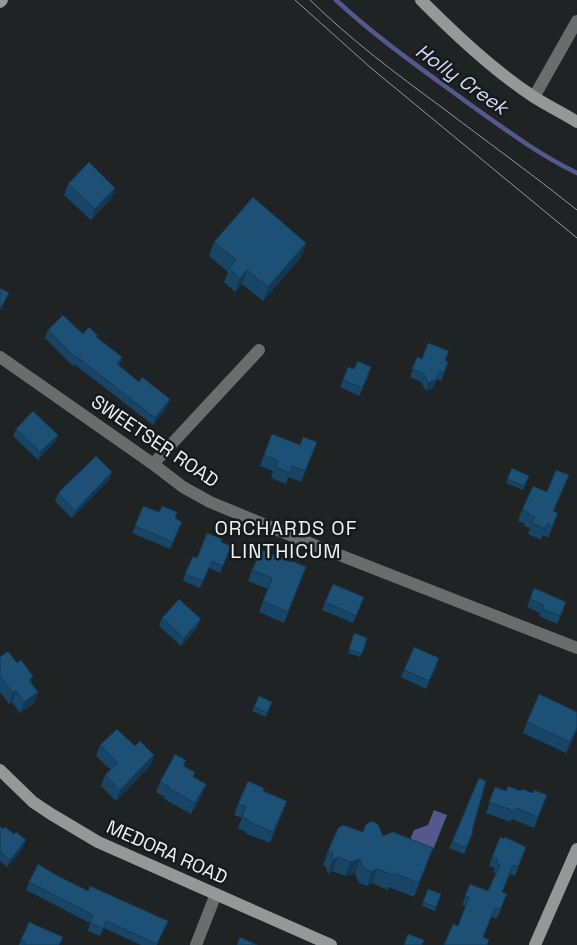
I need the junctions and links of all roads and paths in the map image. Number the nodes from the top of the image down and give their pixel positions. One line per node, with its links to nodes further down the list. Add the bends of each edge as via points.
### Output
1 (421, 0): 3 (street, via 492,66)
2 (577, 21): 3 (street)
3 (534, 97): 4 (street)
4 (577, 122)
5 (259, 350): 7 (street)
6 (0, 357): 7 (street, SWEETSER ROAD)
7 (153, 464): 8 (street, SWEETSER ROAD, via 210,502)
8 (577, 648)
9 (0, 770): 11 (street, MEDORA ROAD, via 33,802 98,842)
10 (577, 849): 14 (street)
11 (216, 894): 12 (street); 13 (street, MEDORA ROAD)
12 (196, 945)
13 (332, 945)
14 (535, 945)

